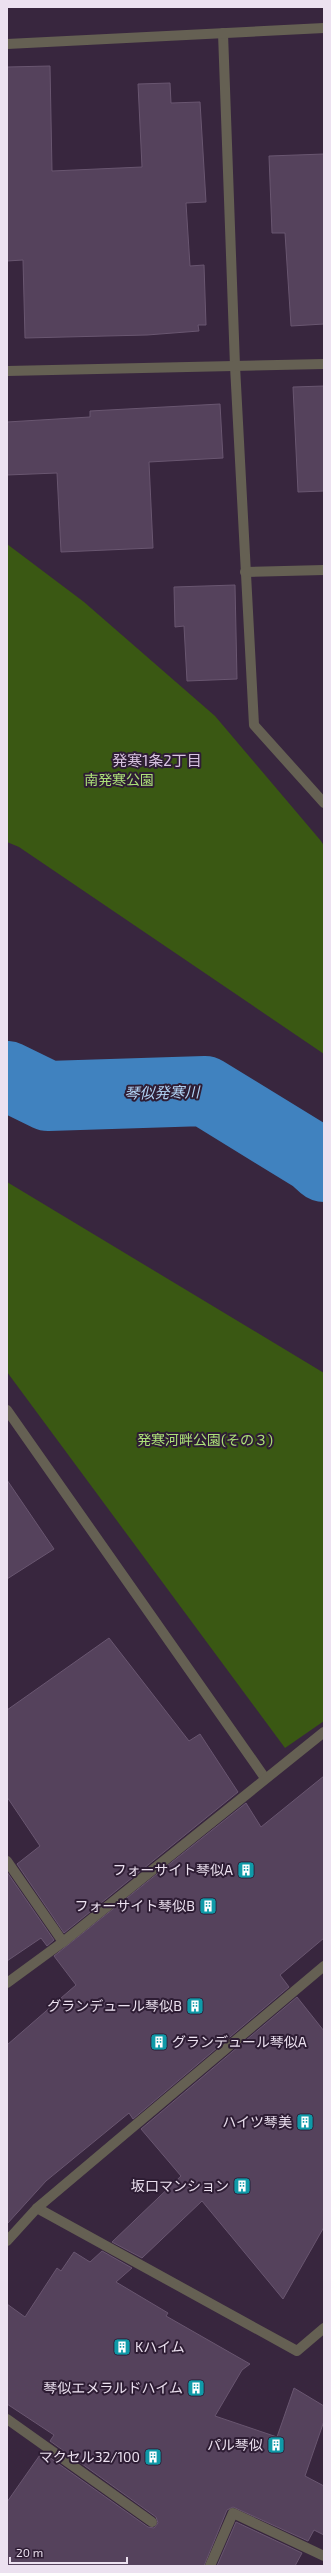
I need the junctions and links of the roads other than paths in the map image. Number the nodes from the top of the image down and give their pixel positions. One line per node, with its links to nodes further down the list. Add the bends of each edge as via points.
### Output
1 (324, 28): 2 (street)
2 (224, 34): 3 (street); 5 (street)
3 (7, 44)
4 (324, 364): 5 (street)
5 (235, 366): 6 (street); 8 (street)
6 (7, 371)
7 (324, 570): 8 (street)
8 (245, 572): 9 (street, via 254,725)
9 (324, 803)
10 (7, 1410): 12 (street)
11 (324, 1732): 12 (street)
12 (265, 1778): 14 (street)
13 (7, 1861): 14 (street)
14 (63, 1942): 16 (street)
15 (324, 1966): 17 (street)
16 (7, 1983)
17 (37, 2208): 18 (street); 19 (street, via 297,2351)
18 (7, 2241)
19 (324, 2328)
20 (7, 2419): 21 (street)
21 (152, 2522)
22 (324, 2556): 23 (street, via 233,2513)
23 (210, 2566)

